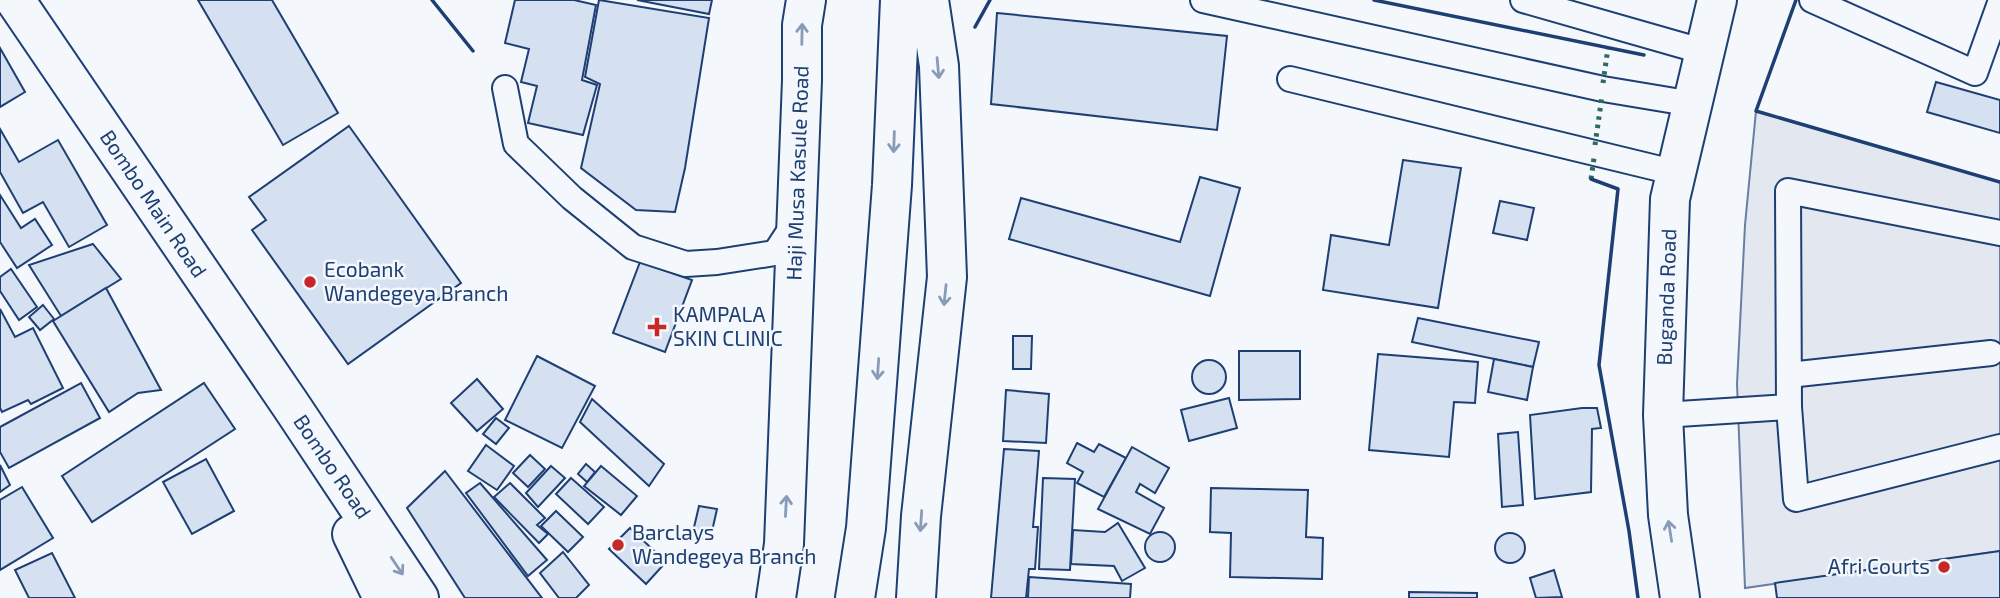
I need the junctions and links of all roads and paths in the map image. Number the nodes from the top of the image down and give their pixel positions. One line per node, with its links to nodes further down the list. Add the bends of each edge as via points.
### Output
1 (15, 0): 19 (main road, Bombo Main Road)
2 (806, 0): 15 (main road, Haji Musa Kasule Road, one-way to 2)
3 (900, 0): 26 (main road, one-way to 26, via 892,185 866,528)
4 (929, 0): 27 (main road, one-way to 27, via 939,66 947,277)
5 (1203, 0): 13 (lane, via 1603,89)
6 (1523, 0): 10 (lane)
7 (1717, 0): 10 (main road, Buganda Road)
8 (1812, 0): 9 (lane, via 1975,73)
9 (2000, 3)
10 (1705, 52): 13 (main road, Buganda Road)
11 (1290, 79): 14 (lane)
12 (505, 88): 15 (lane, via 516,144 572,198 633,247 686,264 775,253)
13 (1693, 104): 14 (main road, Buganda Road)
14 (1677, 173): 21 (main road, Buganda Road, via 1670,199)
15 (796, 221): 25 (main road, Haji Musa Kasule Road, one-way to 15, via 784,544)
16 (2000, 233): 18 (lane, via 1788,191)
17 (1991, 353): 18 (lane)
18 (1789, 375): 20 (lane)
19 (292, 407): 23 (main road, Bombo Road); 24 (main road, Bombo Road, one-way to 24)
20 (1790, 407): 21 (lane); 22 (lane, via 1796,499)
21 (1663, 415): 28 (main road, Buganda Road, one-way to 21, via 1668,515)
22 (2000, 447)
23 (383, 598)
24 (419, 598)
25 (776, 598)
26 (855, 598)
27 (916, 598)
28 (1680, 598)

